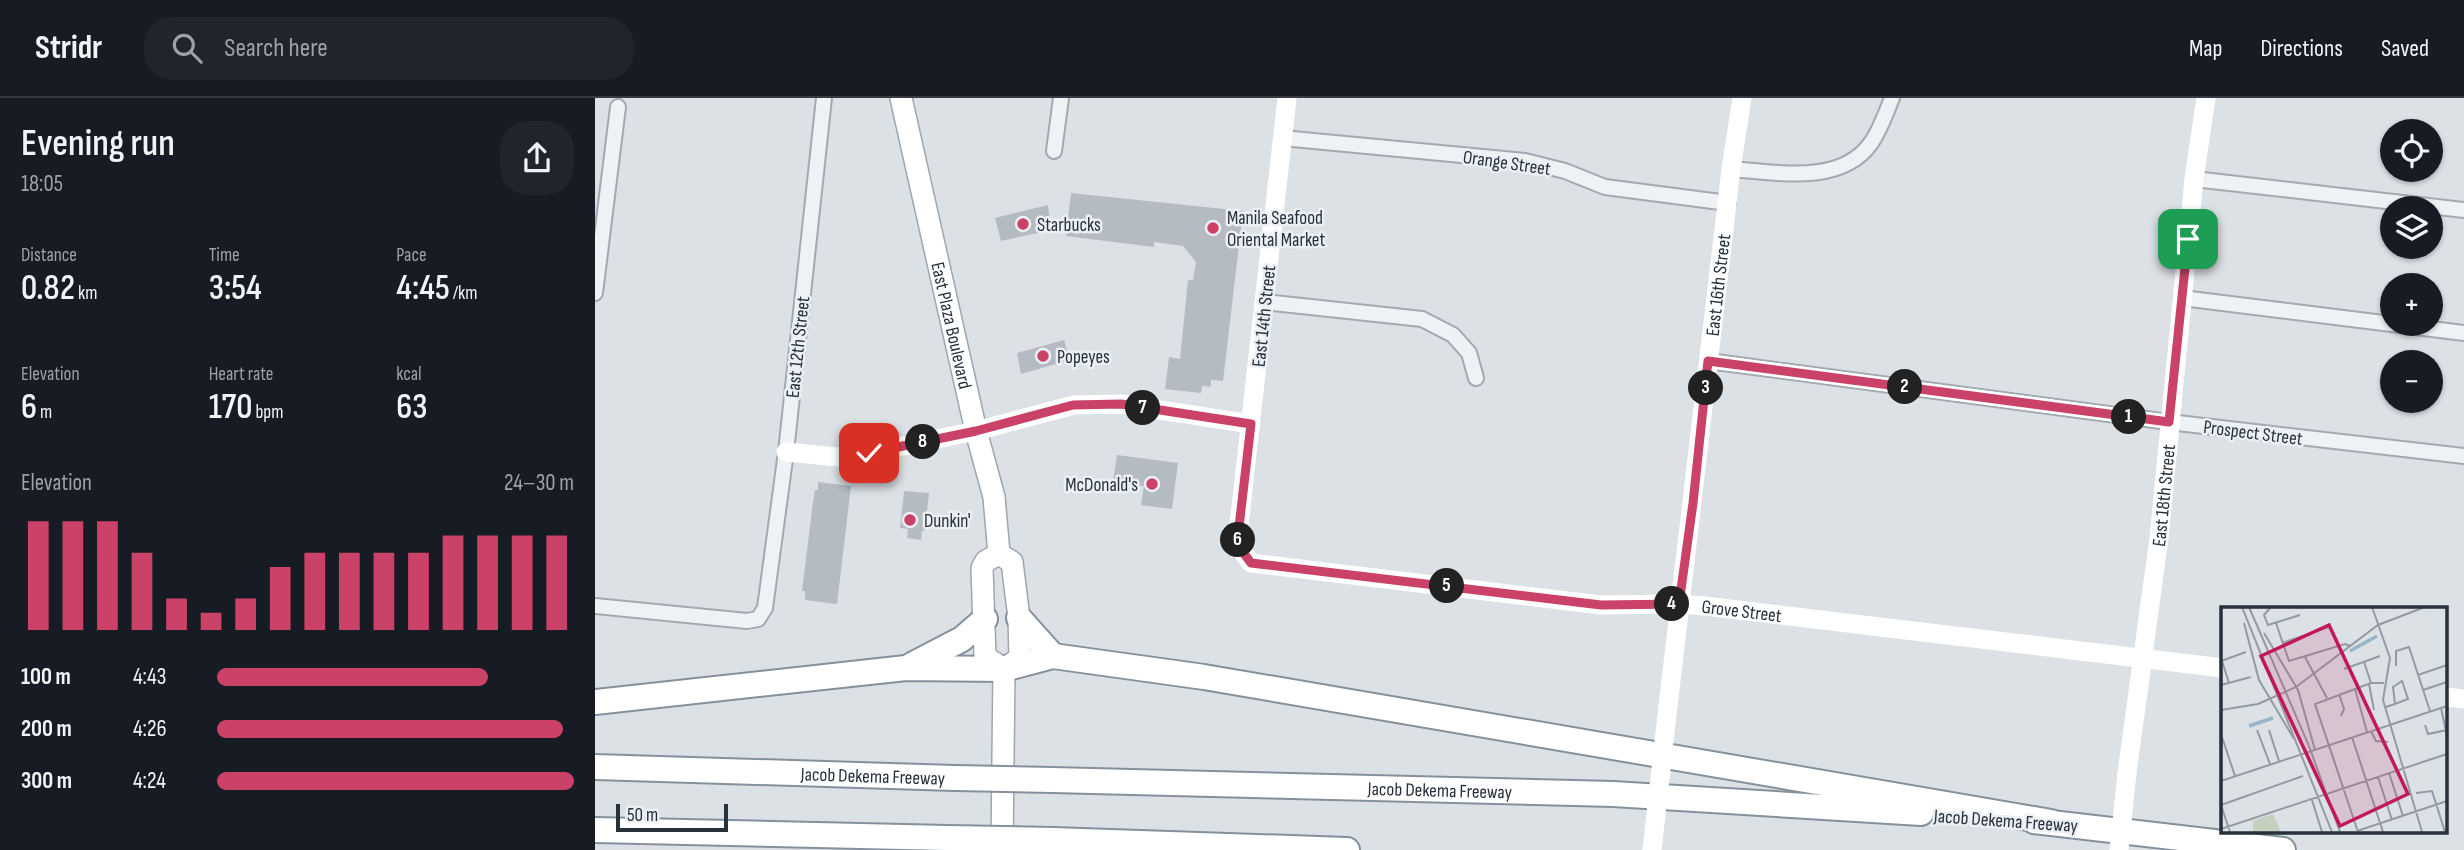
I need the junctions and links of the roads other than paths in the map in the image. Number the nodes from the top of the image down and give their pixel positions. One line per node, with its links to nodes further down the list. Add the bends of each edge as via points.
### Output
1 (824, 98): 26 (street, East 12th Street)
2 (901, 98): 25 (main road, East Plaza Boulevard)
3 (1061, 98): 10 (street)
4 (1287, 98): 9 (street, East 14th Street)
5 (1741, 98): 13 (street, East 16th Street)
6 (1892, 98): 13 (street, via 1869,146 1842,166 1815,173)
7 (2206, 98): 14 (street, East 18th Street)
8 (618, 107): 12 (street)
9 (1282, 138): 15 (street, Orange Street, via 1525,161 1605,187); 19 (street, East 14th Street)
10 (1054, 150)
11 (595, 157): 12 (street)
12 (611, 159): 17 (street)
13 (1731, 169): 15 (street, East 16th Street)
14 (2194, 179): 16 (street); 18 (street, East 18th Street)
15 (1728, 203): 21 (street, East 16th Street)
16 (2464, 210)
17 (595, 293)
18 (2182, 298): 20 (street); 23 (street, East 18th Street)
19 (1264, 302): 22 (street, via 1422,319 1453,335 1469,353); 24 (street, East 14th Street)
20 (2464, 333)
21 (1708, 361): 23 (street, Prospect Street); 30 (street, East 16th Street)
22 (1476, 378)
23 (2169, 422): 27 (street, Prospect Street); 35 (street, East 18th Street)
24 (1251, 424): 25 (street, via 1121,404 1073,405); 28 (street, East 14th Street)
25 (976, 431): 26 (street, via 838,457); 29 (main road, East Plaza Boulevard, via 993,497)
26 (786, 452): 31 (street, East 12th Street, via 768,595 758,619)
27 (2464, 456)
28 (1238, 534): 30 (street, Grove Street, via 1237,544 1251,563 1601,605)
29 (999, 554): 32 (main road, East Plaza Boulevard, via 1012,562); 33 (main road, via 982,568)
30 (1679, 604): 35 (street, Grove Street); 45 (street, East 16th Street, bridge)
31 (595, 606)
32 (1019, 618): 34 (highway); 38 (main road, East Plaza Boulevard, via 1020,658)
33 (985, 619): 36 (highway, via 962,639); 38 (main road, via 985,657)
34 (1053, 656): 38 (highway); 41 (highway, via 1204,677)
35 (2144, 659): 37 (street, Grove Street); 46 (street, East 18th Street, bridge)
36 (906, 668): 38 (highway); 39 (highway)
37 (2221, 668)
38 (1004, 669): 43 (main road, East Plaza Boulevard)
39 (595, 702)
40 (595, 767): 41 (highway, Jacob Dekema Freeway, bridge, via 1613,794)
41 (2051, 822): 47 (highway, Jacob Dekema Freeway)
42 (595, 830): 44 (highway, bridge)
43 (1002, 850)
44 (1347, 850)
45 (1652, 850)
46 (2119, 850)
47 (2283, 850)

